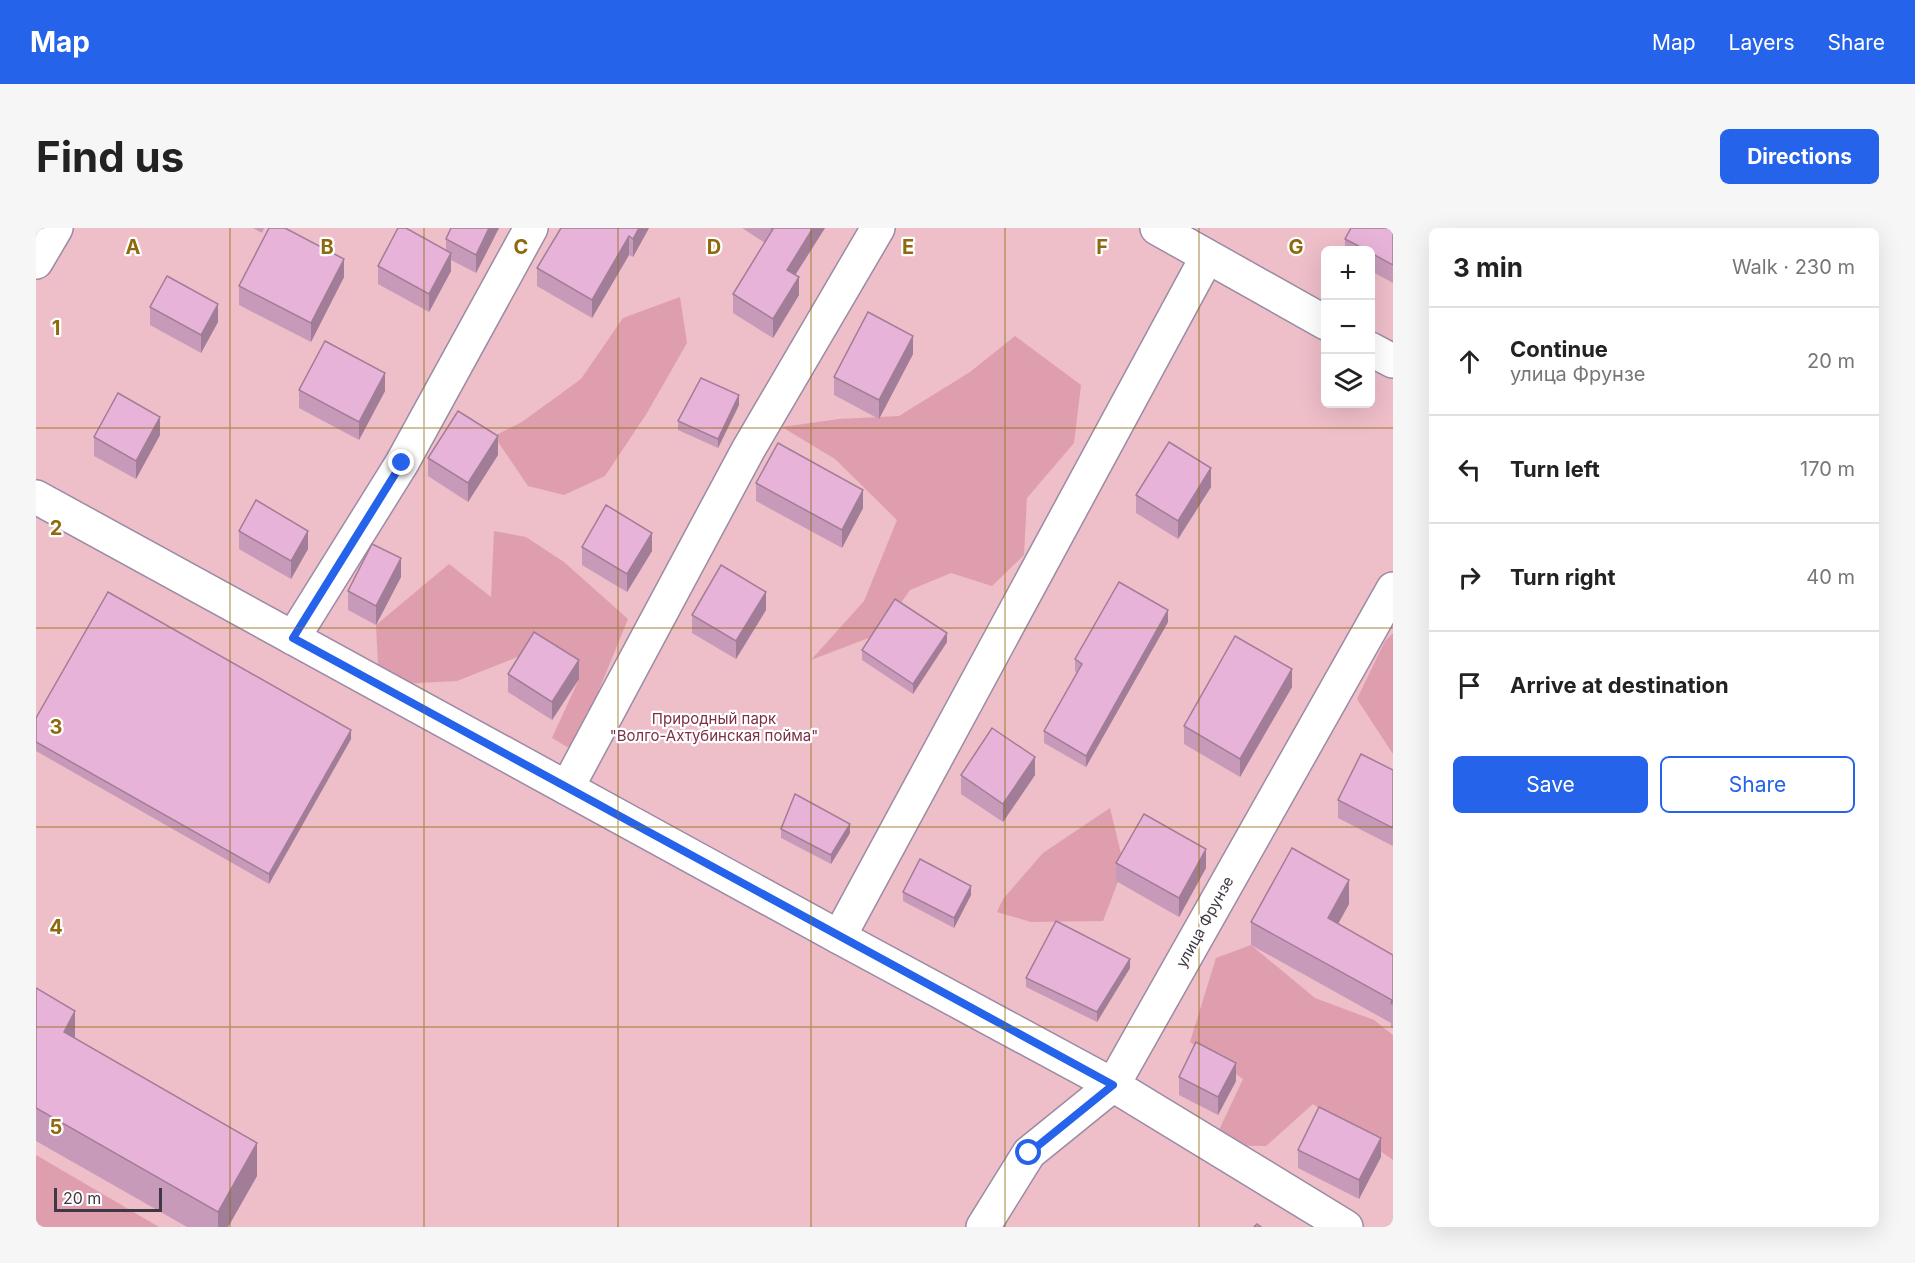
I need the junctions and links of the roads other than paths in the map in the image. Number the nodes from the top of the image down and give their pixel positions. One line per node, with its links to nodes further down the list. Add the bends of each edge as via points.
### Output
1 (531, 228): 10 (street, via 402,463)
2 (878, 228): 11 (street, via 748,450)
3 (1157, 228): 4 (street)
4 (1208, 257): 5 (street); 12 (street)
5 (1321, 320)
6 (1375, 351): 7 (street)
7 (1393, 361)
8 (36, 497): 10 (street)
9 (1393, 589): 13 (street, улица Фрунзе)
10 (293, 638): 11 (street)
11 (567, 788): 12 (street)
12 (839, 937): 13 (street)
13 (1113, 1085): 14 (street, улица Фрунзе, via 1029,1153); 15 (street)
14 (983, 1227)
15 (1346, 1227)

